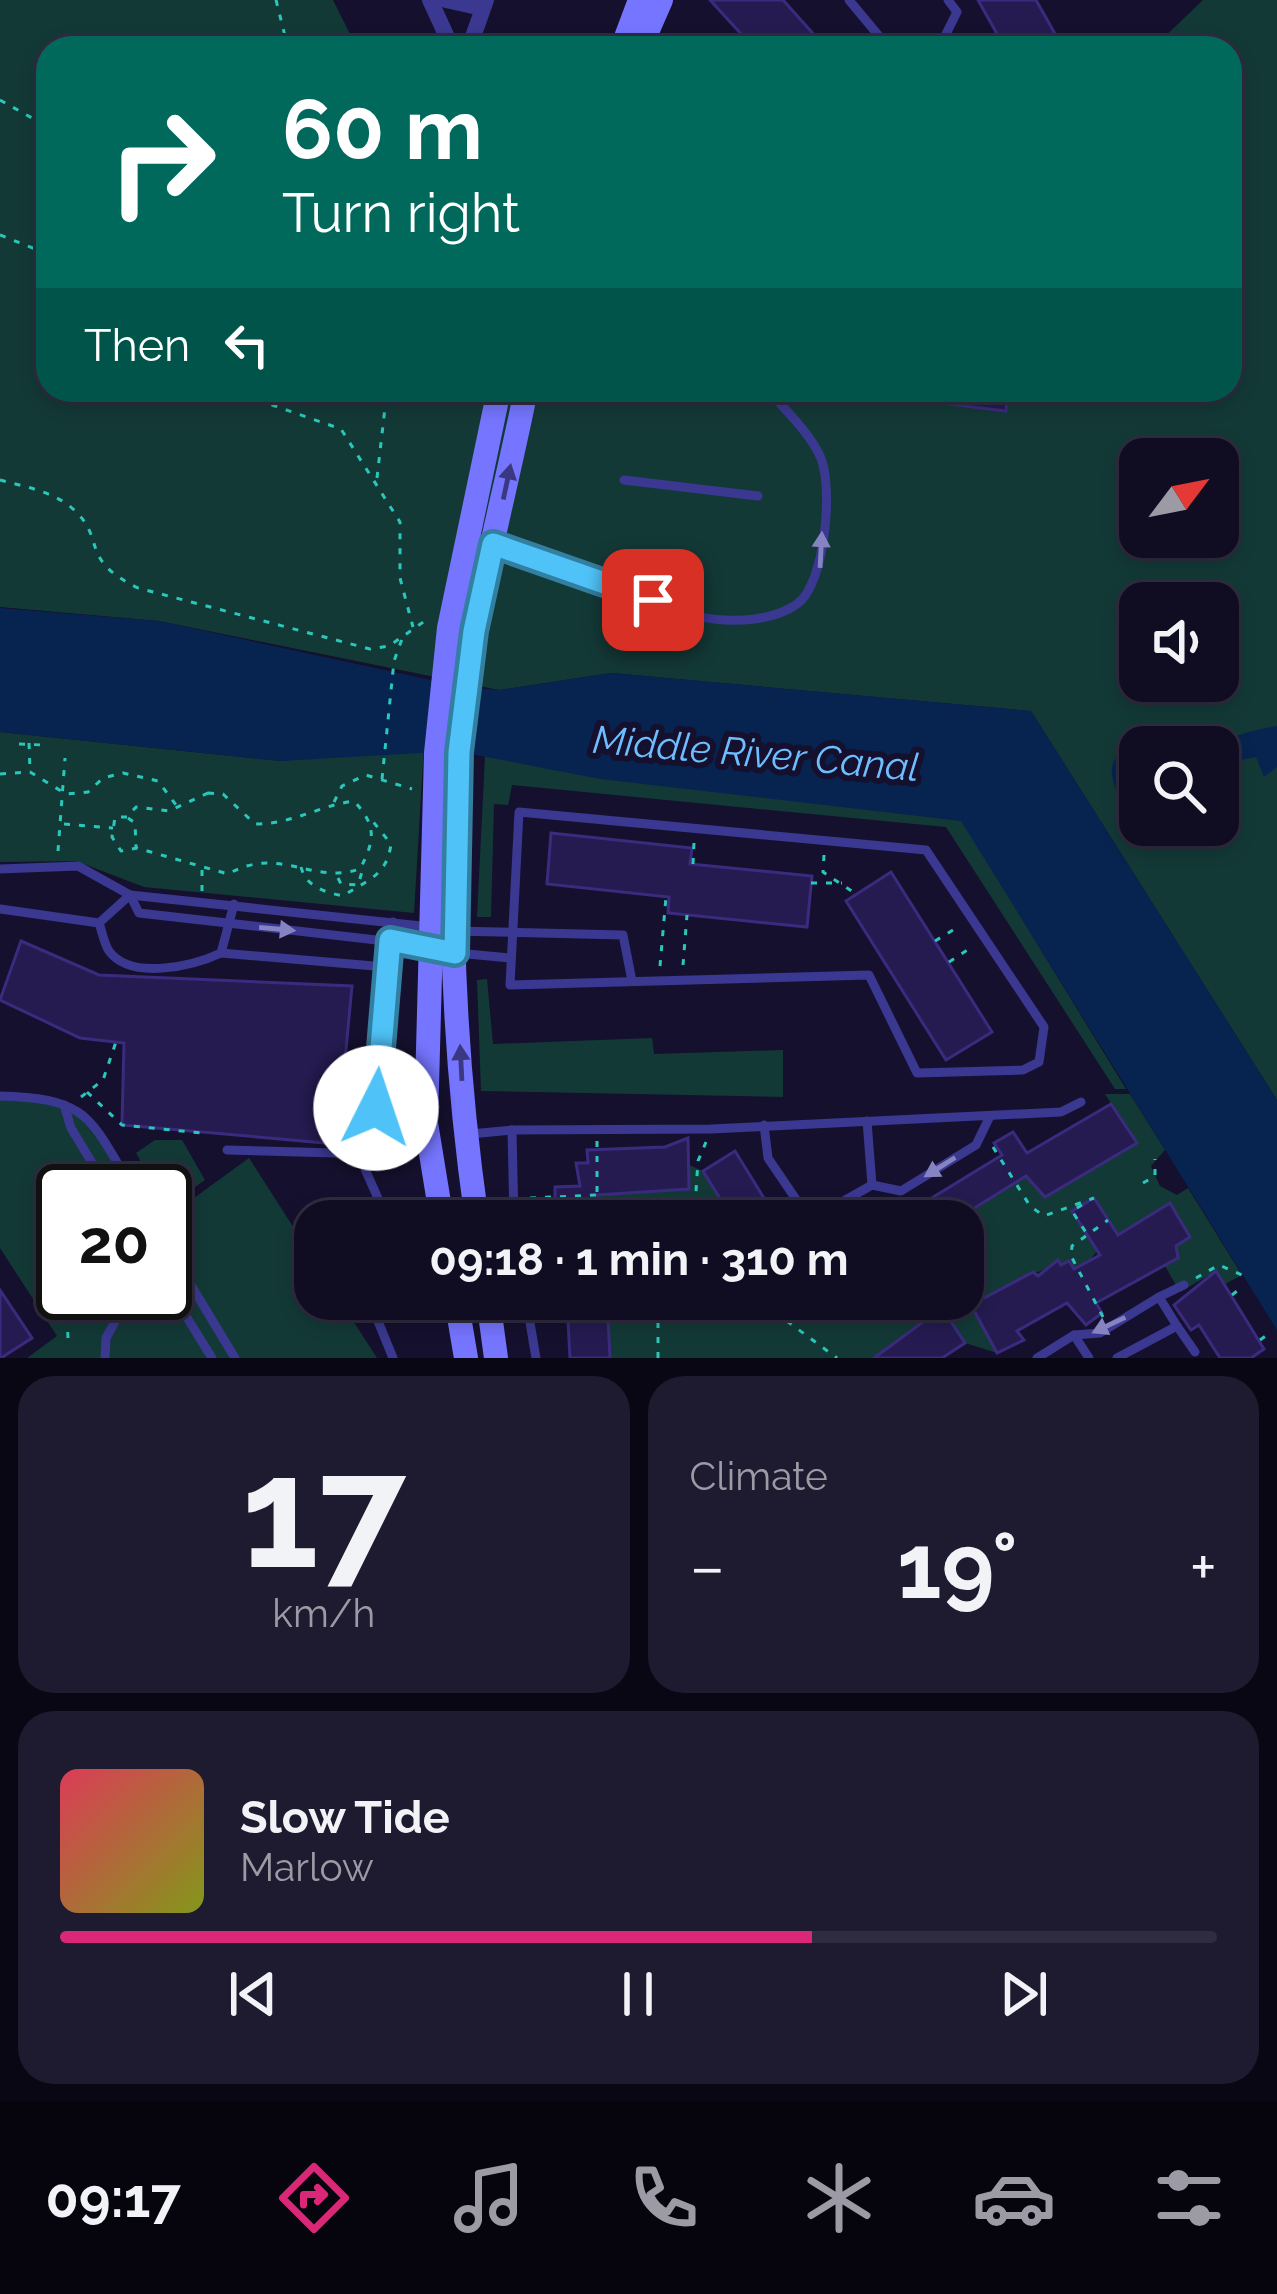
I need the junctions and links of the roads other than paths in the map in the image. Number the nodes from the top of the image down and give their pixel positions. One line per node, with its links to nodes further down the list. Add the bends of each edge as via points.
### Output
1 (430, 0): 8 (street)
2 (446, 0): 7 (street)
3 (640, 0): 10 (street)
4 (661, 0): 11 (street)
5 (849, 0): 12 (lane)
6 (948, 0): 13 (lane, via 957,12)
7 (484, 4): 9 (street)
8 (446, 36)
9 (474, 36)
10 (626, 36)
11 (645, 36)
12 (879, 36)
13 (945, 36)
14 (496, 402): 19 (street)
15 (523, 402): 20 (street, one-way to 15)
16 (778, 402): 22 (lane, one-way to 16, via 682,612 746,620 776,616 814,589 825,475 821,457)
17 (624, 480): 18 (lane)
18 (758, 496)
19 (465, 539): 20 (lane); 23 (street)
20 (493, 544): 22 (lane); 23 (street)
21 (614, 567): 22 (lane)
22 (624, 588)
23 (454, 678): 24 (street)
24 (447, 753): 35 (street); 37 (street)
25 (0, 869): 26 (lane, via 78,866)
26 (130, 895): 27 (lane); 31 (lane); 32 (lane, via 140,914)
27 (234, 904): 29 (lane); 32 (lane)
28 (0, 909): 31 (lane)
29 (326, 915): 30 (lane); 33 (lane)
30 (393, 922): 35 (lane); 36 (lane)
31 (99, 923): 38 (lane, via 110,952 131,966 195,965)
32 (232, 925): 33 (lane, one-way to 33); 38 (lane)
33 (326, 933): 36 (lane)
34 (511, 935): 37 (lane); 39 (lane); 41 (lane, via 623,935); 41 (lane, via 519,812 926,850 1044,1027 1039,1062 1023,1070 917,1072 868,975)
35 (428, 936): 36 (lane); 37 (lane); 37 (lane); 56 (street, via 426,1123)
36 (390, 940): 40 (lane)
37 (456, 942): 39 (lane); 49 (street, one-way to 37)
38 (221, 953): 40 (lane)
39 (510, 958): 41 (lane, via 510,986)
40 (386, 967): 51 (lane)
41 (632, 981)
42 (0, 1096): 44 (lane)
43 (1081, 1102): 45 (lane, via 1061,1112)
44 (64, 1105): 52 (lane); 53 (lane, via 85,1112)
45 (990, 1116): 46 (lane); 54 (lane, one-way to 54, via 976,1145 901,1191)
46 (867, 1121): 47 (lane); 54 (lane)
47 (764, 1125): 48 (lane); 54 (lane, via 768,1158 810,1220)
48 (512, 1130): 49 (lane); 58 (lane)
49 (465, 1134): 57 (street)
50 (227, 1150): 51 (lane)
51 (372, 1154): 55 (lane, via 365,1168)
52 (92, 1164)
53 (117, 1164)
54 (872, 1185)
55 (379, 1200)
56 (439, 1200)
57 (474, 1200)
58 (511, 1200)
59 (1184, 1285): 61 (lane)
60 (192, 1287): 70 (lane)
61 (1160, 1298): 68 (lane); 69 (lane, via 1108,1328)
62 (116, 1320): 73 (lane)
63 (188, 1320): 72 (lane)
64 (377, 1320): 75 (lane)
65 (459, 1320): 76 (street)
66 (491, 1320): 77 (street)
67 (530, 1320): 78 (lane)
68 (1177, 1326): 71 (lane); 81 (lane)
69 (1074, 1335): 79 (lane); 80 (lane)
70 (227, 1345): 72 (lane); 74 (lane)
71 (1196, 1352)
72 (211, 1357)
73 (105, 1358)
74 (235, 1358)
75 (393, 1358)
76 (466, 1358)
77 (496, 1358)
78 (536, 1358)
79 (1037, 1358)
80 (1090, 1358)
81 (1117, 1358)

